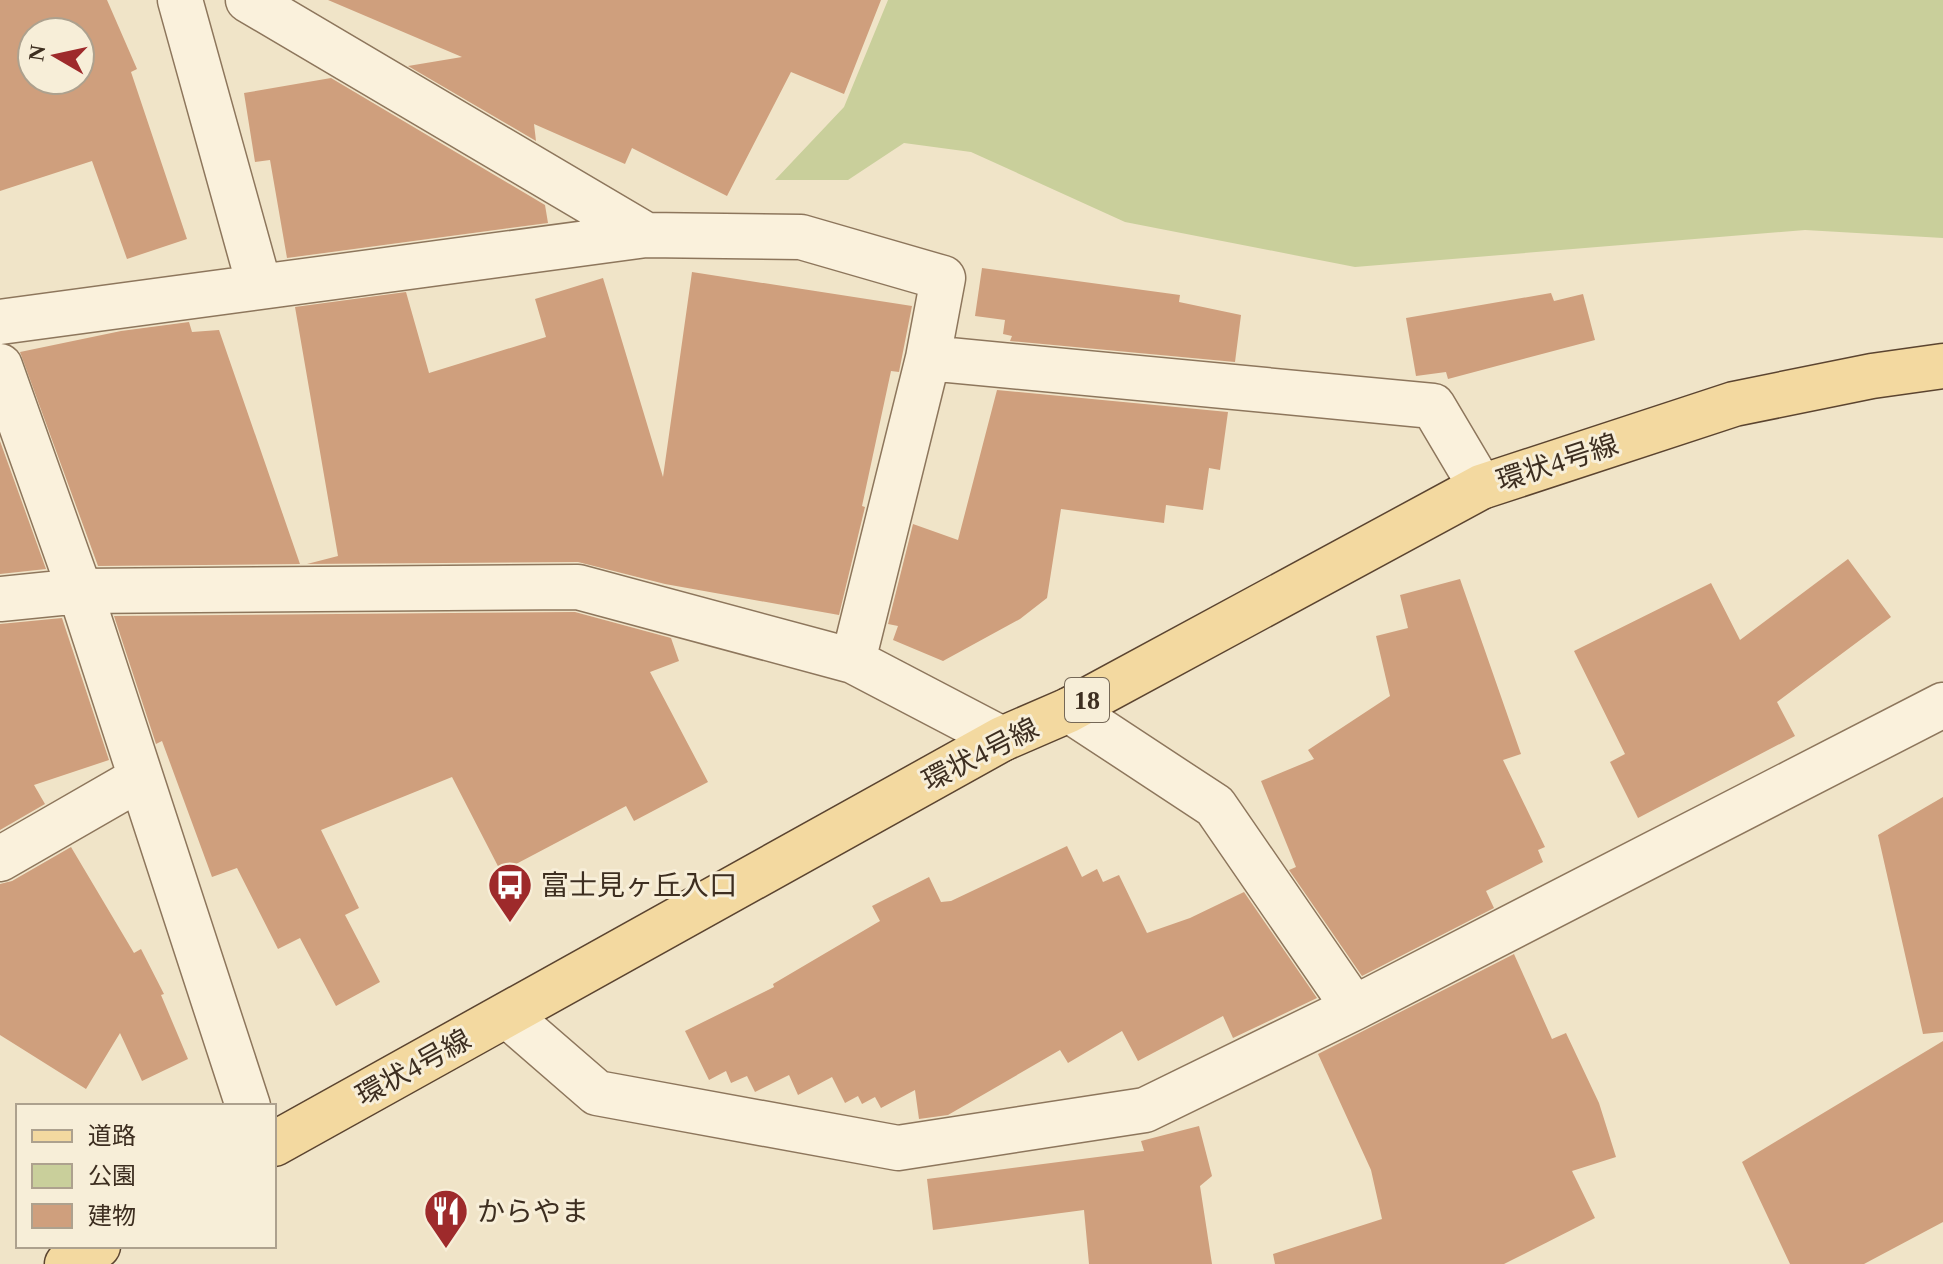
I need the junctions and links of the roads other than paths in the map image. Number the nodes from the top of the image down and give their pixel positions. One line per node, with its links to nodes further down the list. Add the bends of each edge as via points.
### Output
1 (180, 0): 4 (street)
2 (248, 0): 3 (street)
3 (646, 235): 4 (street); 6 (street, via 801,237 943,278)
4 (259, 285): 5 (street)
5 (0, 322)
6 (928, 358): 9 (street, via 1433,406); 12 (street)
7 (0, 366): 10 (street)
8 (1943, 366): 9 (main road, 環状4号線 / 18, via 1734,404)
9 (1481, 487): 14 (main road, 環状4号線 / 18)
10 (80, 591): 11 (street); 12 (street, via 578,587); 16 (street)
11 (0, 599)
12 (853, 661): 15 (street)
13 (1943, 705): 18 (street)
14 (1069, 710): 15 (main road, 環状4号線 / 18); 18 (street, via 1215,806)
15 (1002, 739): 19 (main road, 環状4号線 / 18)
16 (139, 779): 17 (street); 20 (street)
17 (0, 859)
18 (1354, 1008): 19 (street, via 1145,1110 898,1148 597,1093)
19 (507, 1015): 21 (main road, 環状4号線 / 18)
20 (247, 1104)
21 (276, 1143)
22 (95, 1248): 23 (main road)
23 (67, 1264)

